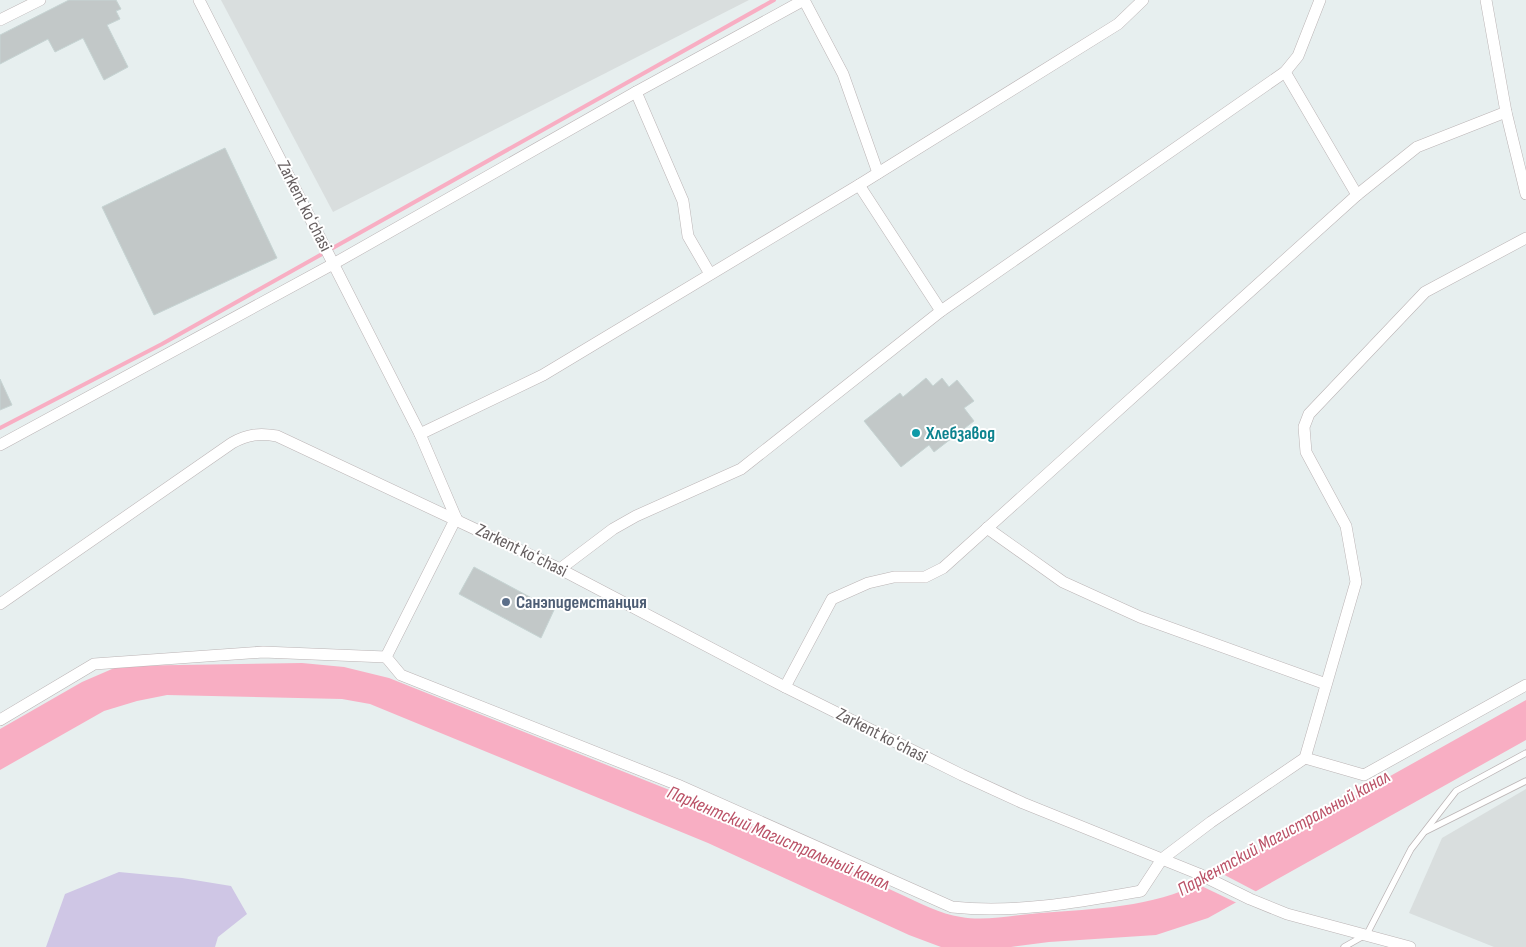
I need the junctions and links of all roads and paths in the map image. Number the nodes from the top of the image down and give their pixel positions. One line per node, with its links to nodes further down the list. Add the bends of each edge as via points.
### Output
1 (40, 0): 7 (street)
2 (199, 0): 16 (street, Zarkent koʻchasi)
3 (804, 0): 9 (street); 11 (street, via 843,74)
4 (1143, 0): 11 (street, via 1118,24)
5 (1320, 0): 8 (street, via 1298,56)
6 (1486, 0): 10 (street)
7 (0, 20)
8 (1285, 72): 14 (street); 18 (street)
9 (636, 92): 16 (street); 17 (street, via 683,201 688,236)
10 (1506, 112): 13 (street); 14 (street, via 1416,147)
11 (878, 173): 12 (street)
12 (859, 185): 17 (street); 18 (street)
13 (1526, 194)
14 (1358, 195): 22 (street)
15 (1526, 238): 26 (street, via 1425,292 1306,420 1306,452 1346,526 1356,582)
16 (330, 255): 19 (street, Zarkent koʻchasi); 20 (street)
17 (710, 274): 19 (street, via 543,375)
18 (941, 311): 23 (street, via 741,469 636,516)
19 (420, 434): 21 (street, Zarkent koʻchasi)
20 (0, 445)
21 (456, 518): 23 (street, Zarkent koʻchasi); 24 (street, via 277,436 262,433 245,436); 25 (street)
22 (988, 528): 26 (street, via 1072,586 1140,617); 28 (street, via 943,568 925,577 894,577 868,583 832,599)
23 (560, 569): 28 (street, Zarkent koʻchasi)
24 (0, 604)
25 (386, 657): 29 (street, via 263,652 94,664); 34 (street, via 402,675 678,785 952,907 985,911 1071,903 1141,891)
26 (1326, 684): 31 (street)
27 (1526, 684): 31 (street, via 1364,775)
28 (785, 687): 34 (street, Zarkent koʻchasi, via 1023,803)
29 (0, 720)
30 (1526, 753): 33 (lane, via 1456,791)
31 (1305, 758): 34 (street)
32 (1526, 781): 33 (lane)
33 (1424, 832): 35 (lane, via 1410,849)
34 (1162, 859): 35 (street, Zarkent koʻchasi, via 1287,914)
35 (1367, 934): 36 (lane); 37 (street, Zarkent koʻchasi)
36 (1344, 947)
37 (1410, 947)

